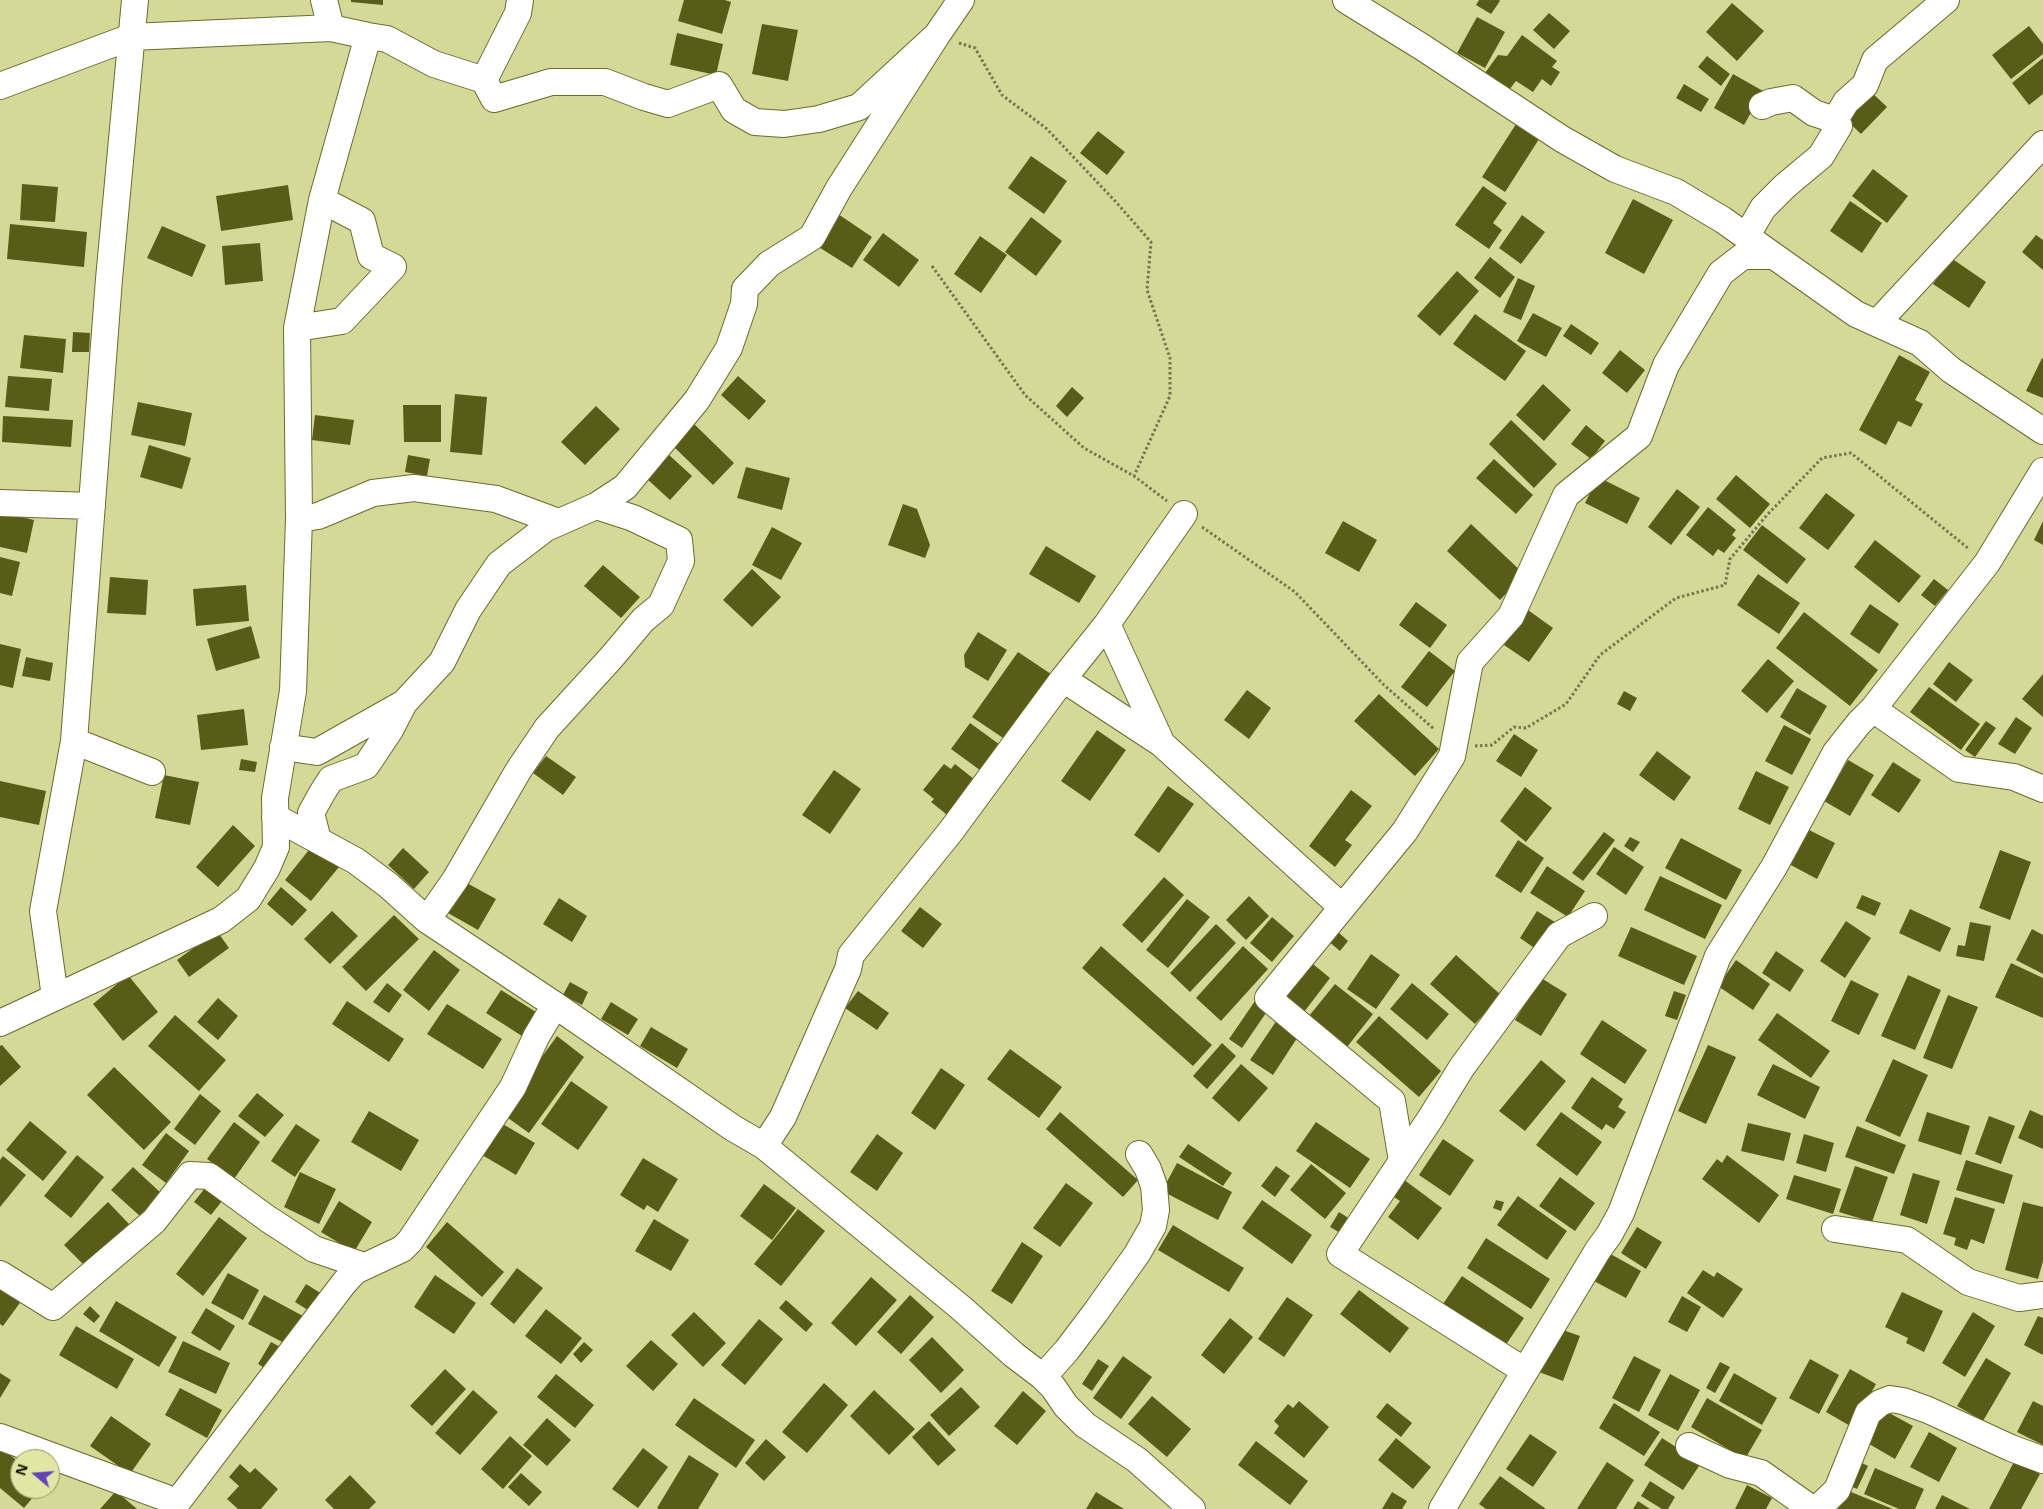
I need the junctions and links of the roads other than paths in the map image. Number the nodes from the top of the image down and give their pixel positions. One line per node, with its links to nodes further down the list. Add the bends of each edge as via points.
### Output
1 (135, 0): 10 (street)
2 (324, 0): 7 (street)
3 (520, 0): 11 (street, via 518,13)
4 (961, 0): 8 (street)
5 (1346, 0): 17 (street, via 1562,139 1615,168 1676,192)
6 (1946, 0): 14 (street, via 1875,60 1865,85 1846,102)
7 (331, 28): 9 (street); 10 (street)
8 (936, 35): 11 (street, via 859,107 819,119 784,124 755,122 734,110 719,85 668,104 605,82 551,82 494,99); 25 (street, via 839,188 812,237 770,264 745,289 744,304 729,348 697,400 626,487)
9 (368, 36): 11 (street, via 387,39 434,64); 16 (street)
10 (131, 37): 12 (street); 24 (street, via 108,279)
11 (484, 80)
12 (0, 86)
13 (1762, 106): 14 (street, via 1793,98 1814,113)
14 (1835, 120): 17 (street, via 1839,126 1821,156 1763,208)
15 (2043, 144): 19 (street)
16 (322, 200): 20 (street); 20 (street, via 362,221 371,256 393,267 342,321)
17 (1746, 237): 18 (street)
18 (1774, 256): 19 (street, via 1856,314); 40 (street, via 1743,256 1721,273 1666,365 1639,436 1566,495 1511,616 1470,662 1452,756 1405,831)
19 (1877, 323): 21 (street, via 1920,343 1951,370)
20 (297, 328): 27 (street)
21 (2043, 431)
22 (2043, 471): 32 (street, via 1987,563)
23 (0, 502): 24 (street)
24 (92, 506): 33 (street)
25 (596, 506): 28 (street); 42 (street, via 633,518 679,540 682,561 660,605 547,728 455,880)
26 (1184, 514): 29 (street)
27 (299, 519): 28 (street, via 318,516 374,493 414,488 496,499); 35 (street, via 293,691)
28 (558, 522): 31 (street, via 499,564 468,610 442,662)
29 (1107, 624): 30 (street); 34 (street)
30 (1063, 679): 34 (street); 46 (street, via 951,831 851,955 848,969 784,1117)
31 (404, 703): 35 (street, via 317,752); 39 (street, via 366,766 331,779 322,793 311,813)
32 (1873, 709): 37 (street, via 1959,769 2014,776); 53 (street, via 1836,752 1774,867 1718,956 1621,1213)
33 (74, 741): 36 (street); 43 (street, via 43,911)
34 (1162, 744): 40 (street)
35 (283, 747): 38 (street)
36 (152, 772)
37 (2043, 789)
38 (275, 817): 39 (street); 43 (street, via 276,847 268,868 248,899 221,920)
39 (318, 840): 42 (street, via 356,860)
40 (1342, 907): 48 (street, via 1268,998 1392,1100)
41 (1594, 916): 48 (street, via 1559,935 1462,1067)
42 (427, 920): 44 (street)
43 (55, 997): 45 (street)
44 (555, 1006): 46 (street); 50 (street, via 536,1037 513,1087 410,1241 402,1249)
45 (0, 1023)
46 (764, 1146): 54 (street)
47 (1139, 1154): 54 (street, via 1154,1186 1156,1210 1153,1226 1138,1254)
48 (1402, 1161): 53 (street, via 1340,1254)
49 (1835, 1229): 52 (street, via 1907,1240 1968,1282 2019,1298)
50 (364, 1266): 51 (street, via 314,1249 209,1176 190,1175 154,1221 53,1307); 58 (street, via 344,1283)
51 (0, 1274)
52 (2043, 1294)
53 (1525, 1371): 60 (street)
54 (1043, 1377): 59 (street, via 1085,1426 1137,1460)
55 (0, 1438): 58 (street)
56 (1689, 1446): 61 (street, via 1730,1465 1761,1473)
57 (2043, 1460): 62 (street, via 1928,1410 1890,1400 1880,1403 1868,1413 1837,1490)
58 (175, 1506)
59 (1192, 1509)
60 (1442, 1509)
61 (1812, 1509)
62 (1817, 1509)

